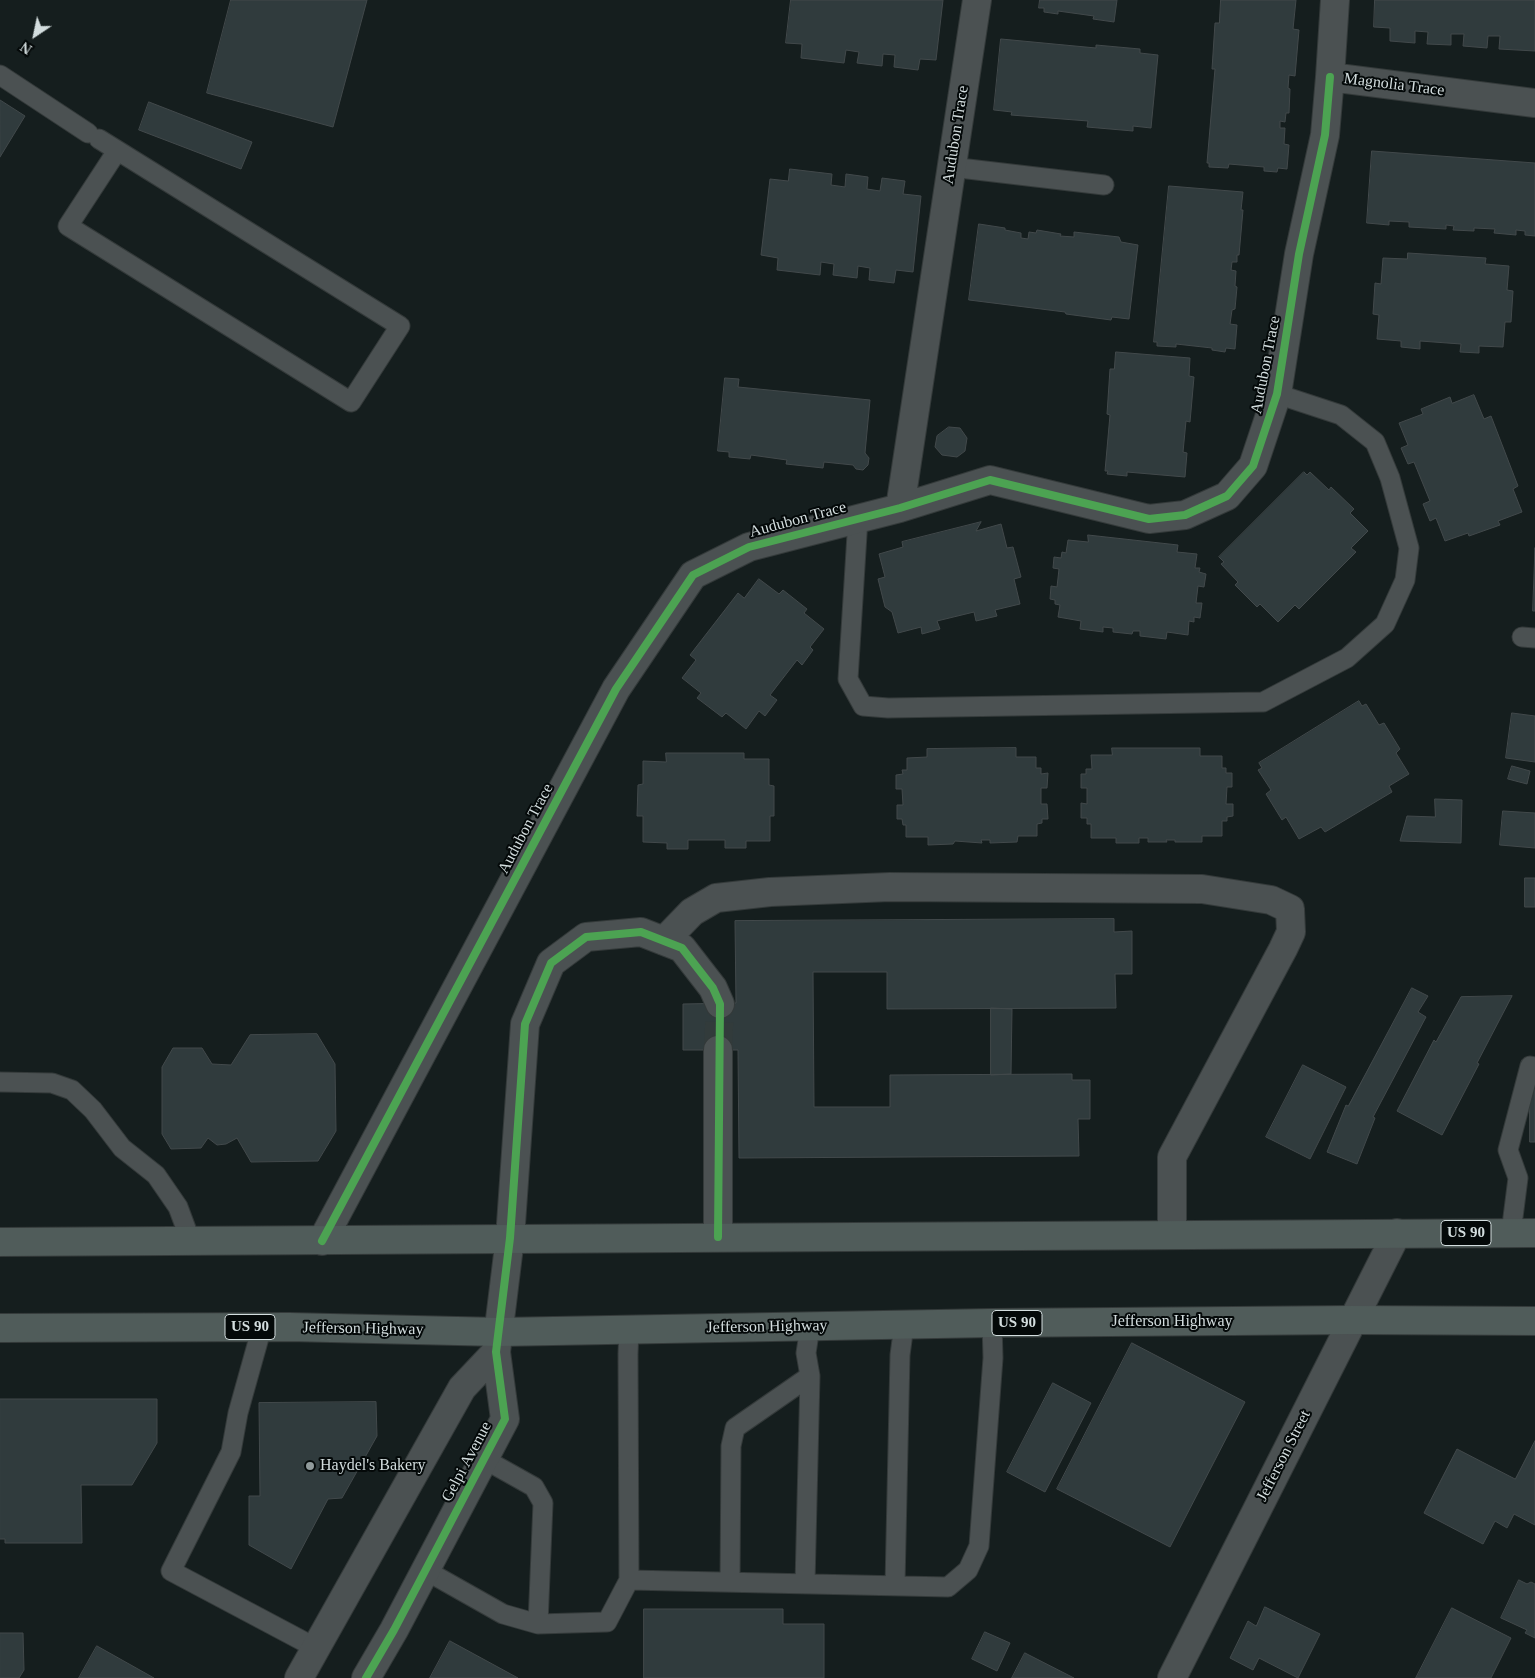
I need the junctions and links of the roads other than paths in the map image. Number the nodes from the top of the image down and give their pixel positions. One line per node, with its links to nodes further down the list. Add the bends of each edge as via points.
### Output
1 (976, 0): 7 (street, Audubon Trace)
2 (1335, 0): 4 (street, Magnolia Trace)
3 (0, 75): 6 (lane)
4 (1330, 77): 5 (street, Magnolia Trace); 9 (street, Audubon Trace, via 1325,135 1299,254)
5 (1535, 103)
6 (117, 151): 6 (lane, via 400,326 351,402 68,226)
7 (951, 167): 8 (lane); 10 (street, Audubon Trace)
8 (1104, 185)
9 (1278, 394): 10 (street, Audubon Trace, via 1253,466 1227,496 1185,515 1149,519 990,480); 11 (lane, via 1341,415 1375,442 1390,478 1409,548 1405,580 1385,624 1347,658 1263,702 863,706 848,679)
10 (900, 508): 11 (street, Audubon Trace)
11 (858, 518): 24 (street, Audubon Trace, via 749,547 692,575 616,689)
12 (664, 941): 13 (street, Gelpi Avenue, via 682,948 713,988); 19 (street, via 692,912 716,898 770,892 890,887 1202,889 1271,900 1290,909 1291,932 1284,948 1172,1157); 21 (street, Gelpi Avenue, via 641,932 586,938 551,963 525,1024)
13 (720, 1004)
14 (718, 1050): 20 (street)
15 (1535, 1067): 18 (lane, via 1530,1066 1508,1150 1518,1178)
16 (0, 1082): 23 (lane, via 52,1083 72,1090 93,1110 122,1148 156,1175 178,1207)
17 (1397, 1233): 18 (main road, US 90); 19 (main road, US 90); 25 (street, Jefferson Street)
18 (1523, 1233)
19 (1172, 1234): 20 (main road, US 90)
20 (718, 1237): 21 (main road, US 90)
21 (510, 1238): 24 (main road, US 90); 33 (street, Gelpi Avenue)
22 (0, 1242): 23 (main road, US 90)
23 (191, 1242): 24 (main road, US 90)
24 (322, 1242)
25 (1352, 1320): 26 (main road, Jefferson Highway / US 90); 27 (main road, Jefferson Highway / US 90); 45 (street, Jefferson Street)
26 (1535, 1321)
27 (992, 1323): 28 (main road, Jefferson Highway / US 90); 40 (lane, via 993,1358 979,1546 968,1570 948,1587)
28 (904, 1325): 30 (main road, Jefferson Highway / US 90); 40 (lane, via 900,1355)
29 (262, 1327): 31 (main road, Jefferson Highway / US 90); 33 (main road, Jefferson Highway / US 90); 42 (lane, via 231,1452 171,1571)
30 (810, 1327): 32 (main road, Jefferson Highway / US 90); 34 (lane, via 806,1353)
31 (0, 1328)
32 (629, 1330): 33 (main road, Jefferson Highway / US 90); 37 (lane)
33 (498, 1342): 35 (street, Gelpi Avenue, via 506,1419); 42 (street, via 462,1388)
34 (810, 1376): 38 (lane, via 736,1428 731,1446); 39 (lane)
35 (484, 1458): 36 (street, Gelpi Avenue); 41 (lane, via 534,1487 543,1503)
36 (426, 1570): 41 (lane, via 503,1614); 44 (street, Gelpi Avenue)
37 (629, 1580): 38 (lane); 41 (lane, via 607,1622)
38 (730, 1582): 39 (lane)
39 (805, 1584): 40 (lane)
40 (895, 1585)
41 (538, 1624)
42 (316, 1648): 43 (street)
43 (299, 1678)
44 (366, 1678)
45 (1172, 1678)

